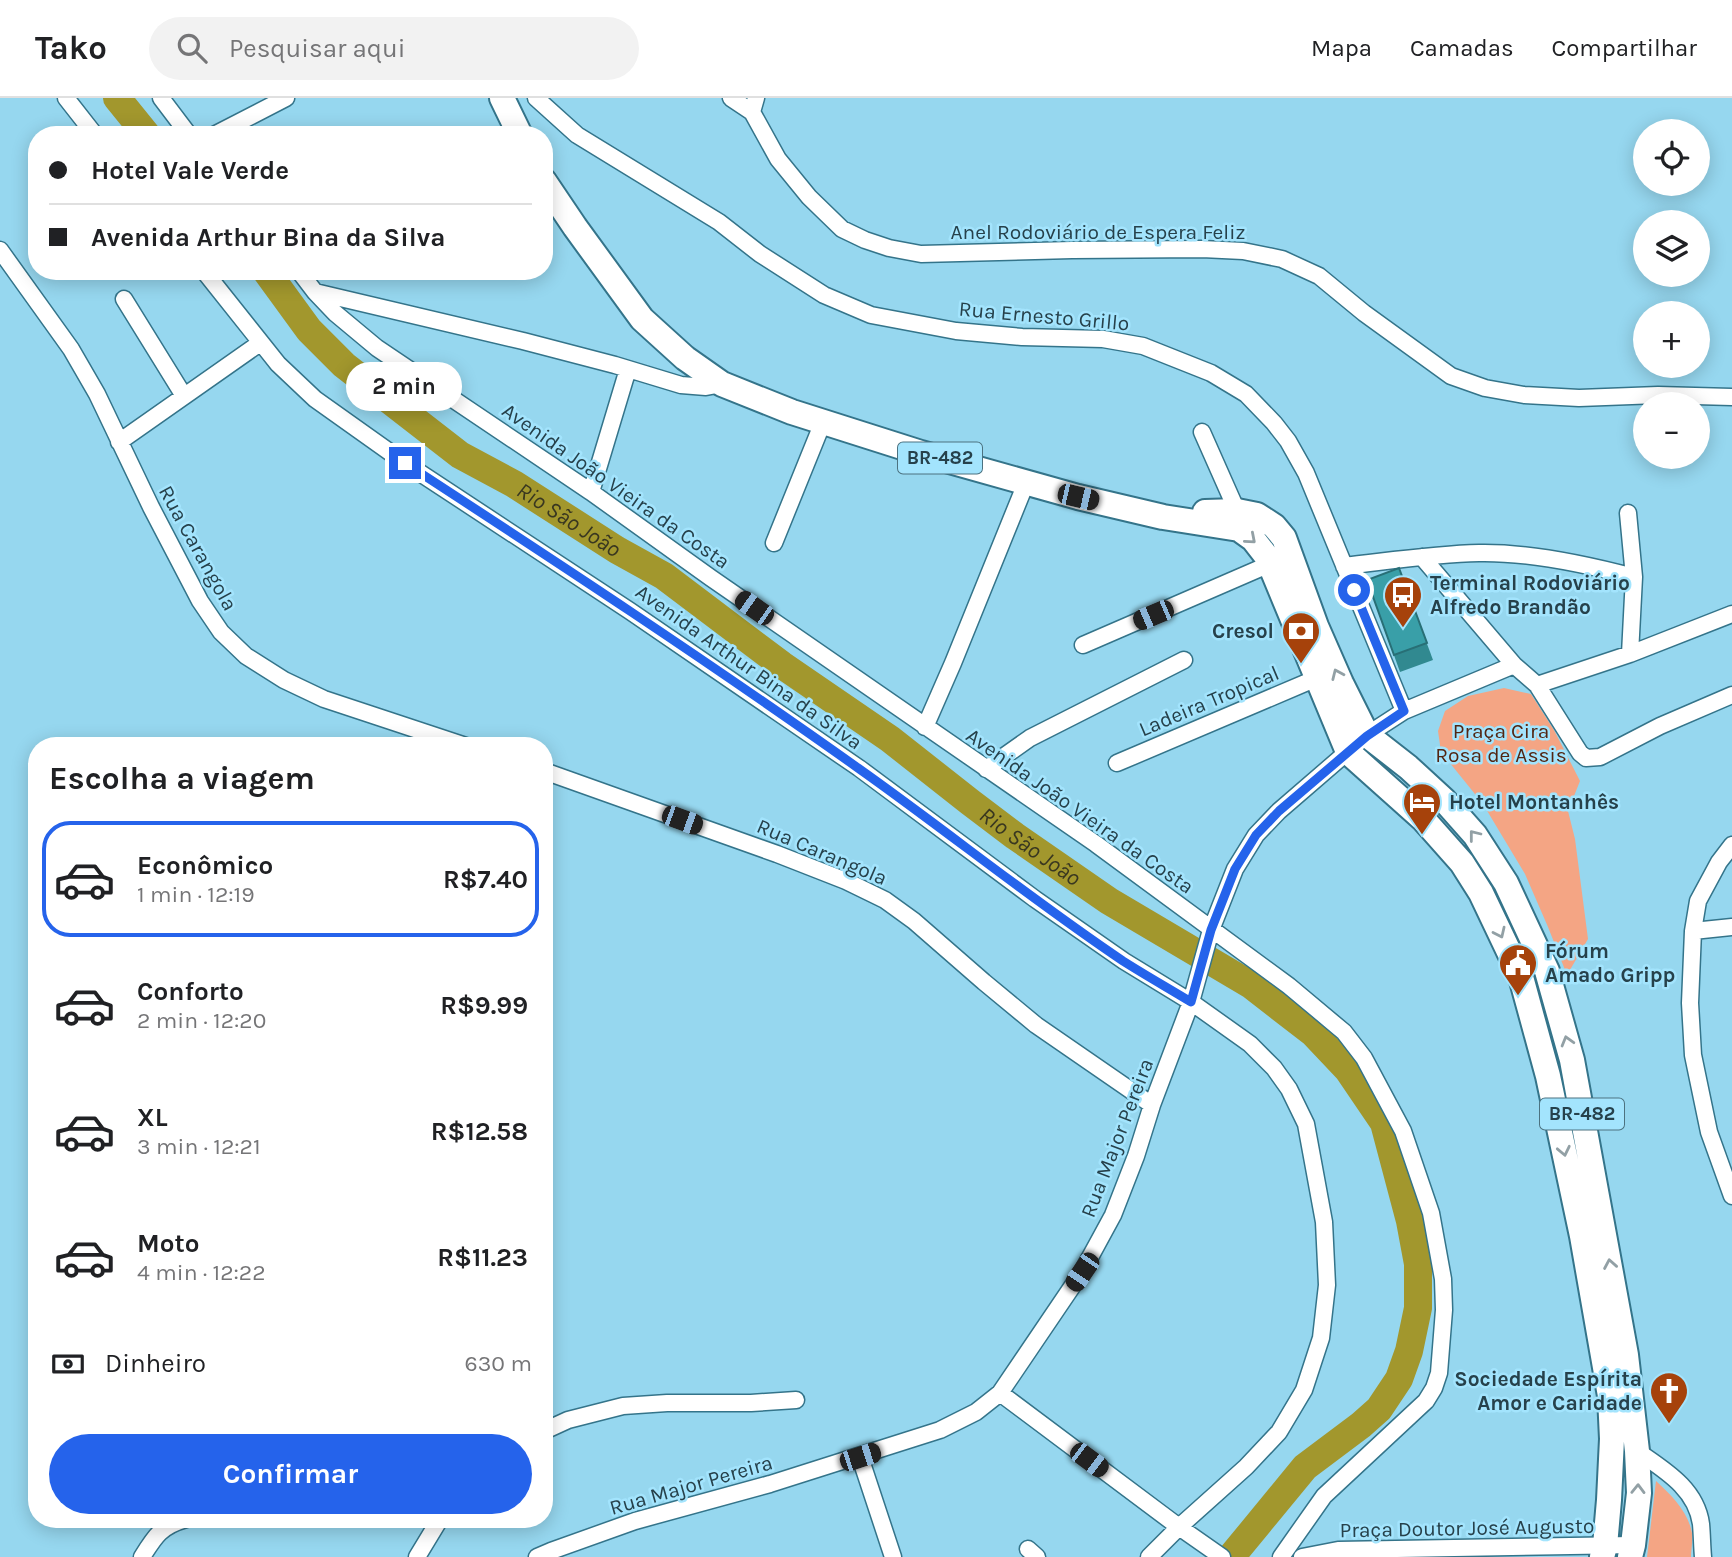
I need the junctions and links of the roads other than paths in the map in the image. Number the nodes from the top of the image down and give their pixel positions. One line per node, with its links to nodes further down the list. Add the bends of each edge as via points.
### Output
1 (66, 98): 8 (street)
2 (161, 98): 9 (street)
3 (286, 98): 10 (street)
4 (502, 98): 11 (highway)
5 (536, 98): 34 (street, Rua Ernesto Grillo, via 577,135 719,222 824,295 870,316 956,331 1103,339 1143,346 1212,373 1245,394 1288,441 1306,472)
6 (731, 98): 7 (street)
7 (754, 105): 22 (street, Anel Rodoviário de Espera Feliz, via 778,159 809,197 842,229 889,248 921,254 1189,249 1282,258 1319,276 1451,376 1485,388 1579,398)
8 (88, 126)
9 (182, 126)
10 (232, 126)
11 (516, 126)
12 (553, 194): 20 (highway, BR-482, via 642,318)
13 (0, 250): 25 (street, Rua Carangola, via 71,349)
14 (211, 280): 18 (street, Avenida Arthur Bina da Silva)
15 (306, 280): 16 (street, Avenida João Vieira da Costa)
16 (315, 292): 19 (street); 27 (street, Avenida João Vieira da Costa, via 377,348)
17 (124, 299): 21 (street)
18 (260, 343): 21 (street); 56 (street, Avenida Arthur Bina da Silva, via 315,399 405,463 710,665 1035,899)
19 (628, 369): 20 (street, via 692,387); 27 (street)
20 (722, 384): 23 (highway, BR-482)
21 (184, 396): 25 (street)
22 (1732, 397)
23 (823, 422): 26 (highway, BR-482); 31 (street)
24 (1202, 432): 28 (street)
25 (119, 442): 47 (street, Rua Carangola, via 200,601 221,632 246,656 324,699)
26 (1026, 483): 30 (highway, BR-482); 45 (street)
27 (592, 492): 45 (street, Avenida João Vieira da Costa)
28 (1237, 511): 30 (highway, BR-482); 46 (highway, BR-482, one-way to 28, via 1316,626 1284,538 1256,515)
29 (1628, 513): 35 (street)
30 (1163, 517): 33 (highway, BR-482, one-way to 33, via 1239,530 1259,545)
31 (774, 543)
32 (1422, 557): 34 (street); 35 (street, via 1482,553 1550,558); 40 (street)
33 (1269, 564): 37 (street); 41 (highway, BR-482)
34 (1344, 566): 44 (street, Rua Ernesto Grillo)
35 (1634, 577): 38 (street)
36 (1732, 614): 38 (street)
37 (1083, 645)
38 (1630, 654): 42 (street)
39 (1184, 660): 50 (street, via 1030,738)
40 (1514, 665): 42 (street); 44 (street)
41 (1317, 678): 48 (highway, BR-482); 49 (street, Ladeira Tropical)
42 (1537, 685): 43 (street, via 1586,758 1600,757)
43 (1732, 695)
44 (1404, 711): 46 (street)
45 (925, 727): 50 (street, Avenida João Vieira da Costa)
46 (1367, 736): 48 (street, Rua Major Pereira); 62 (highway, BR-482, one-way to 46, via 1626,1355 1580,1101 1547,971 1506,883 1475,835 1444,800)
47 (439, 737)
48 (1348, 752): 55 (street, Rua Major Pereira, via 1256,835 1235,869); 67 (highway, BR-482, one-way to 67, via 1423,819 1462,863 1521,976 1580,1222 1611,1396)
49 (1117, 763)
50 (986, 769): 55 (street, Avenida João Vieira da Costa, via 1096,844)
51 (553, 774): 57 (street, Rua Carangola, via 778,854 886,900 1037,1025)
52 (1732, 845): 54 (street, via 1698,901)
53 (1732, 927): 54 (street)
54 (1693, 931): 58 (street, via 1693,1055 1709,1132)
55 (1210, 935): 56 (street, Rua Major Pereira); 75 (street, Avenida João Vieira da Costa, via 1289,986 1344,1032 1364,1058 1403,1131 1431,1213 1443,1279 1439,1373 1434,1388 1426,1401 1324,1496)
56 (1191, 1002): 57 (street, Rua Major Pereira); 64 (street, Avenida Arthur Bina da Silva, via 1250,1044 1274,1068 1301,1113 1324,1222 1327,1285 1321,1338 1304,1390 1279,1432)
57 (1153, 1105): 59 (street, Rua Major Pereira, via 1113,1215 1095,1249)
58 (1732, 1196)
59 (1000, 1393): 63 (street, Rua Major Pereira, via 976,1412 940,1430); 64 (street)
60 (796, 1400): 61 (street, via 622,1406)
61 (553, 1427)
62 (1637, 1451): 68 (highway, BR-482, one-way to 62, via 1639,1493); 77 (street, via 1679,1481 1693,1500 1701,1521)
63 (860, 1457): 70 (street, Rua Major Pereira, via 635,1521); 73 (street)
64 (1179, 1527): 69 (street); 74 (street, Avenida Arthur Bina da Silva)
65 (165, 1528): 71 (street)
66 (435, 1528): 72 (street)
67 (1603, 1551): 68 (street, Praça Doutor José Augusto); 76 (street, Praça Doutor José Augusto, via 1338,1550)
68 (1631, 1551)
69 (1215, 1553)
70 (547, 1555)
71 (142, 1557)
72 (417, 1557)
73 (893, 1557)
74 (1149, 1557)
75 (1281, 1557)
76 (1302, 1557)
77 (1703, 1557)

